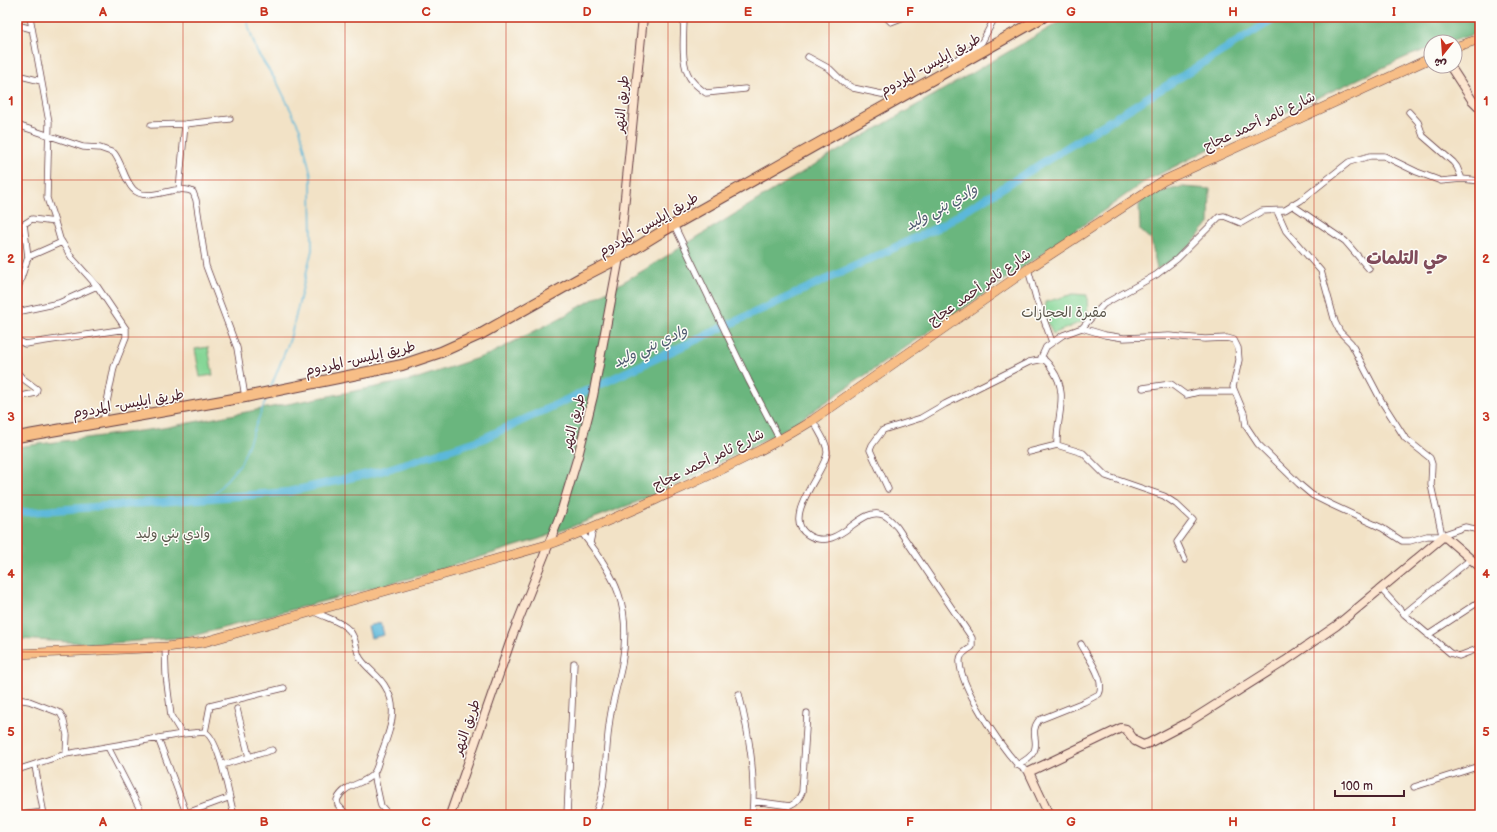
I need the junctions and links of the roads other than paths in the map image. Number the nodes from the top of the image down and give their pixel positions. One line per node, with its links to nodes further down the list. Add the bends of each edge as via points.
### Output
1 (30, 17): 9 (street)
2 (643, 17): 35 (main road, طريق النهر)
3 (684, 17): 18 (street, via 686,71 695,84 706,93)
4 (886, 17): 5 (street, via 891,22)
5 (904, 17)
6 (995, 17): 16 (street, via 982,42)
7 (1043, 17): 16 (highway, طريق إيليس- المردوم)
8 (17, 25): 9 (street)
9 (32, 29): 17 (street)
10 (1480, 39): 11 (main road)
11 (1463, 45)
12 (808, 57): 16 (street, via 830,69 848,86 886,95 895,95)
13 (1423, 62): 36 (main road, شارع ثامر أحمد عجاج, via 1163,181)
14 (1455, 74): 19 (main road)
15 (17, 75): 17 (street)
16 (937, 75): 32 (highway, طريق إيليس- المردوم)
17 (41, 81): 25 (street)
18 (746, 89)
19 (1480, 108)
20 (1409, 112): 26 (street, via 1418,122 1423,136 1453,162)
21 (230, 119): 22 (street)
22 (185, 124): 24 (street); 28 (street)
23 (17, 125): 25 (street)
24 (151, 125)
25 (50, 136): 28 (street, via 83,147 100,148 114,153 131,187 138,193); 31 (street, via 47,198)
26 (1462, 179): 27 (street); 29 (street, via 1441,181 1384,156 1370,156 1349,162)
27 (1480, 180)
28 (179, 190): 50 (street, via 190,190 195,195 206,266 237,348)
29 (1292, 205): 30 (street, via 1285,210); 37 (street, via 1345,241)
30 (1277, 211): 41 (street, via 1262,211 1241,223 1224,216 1219,217 1172,263 1154,277 1104,304); 61 (street, via 1286,231 1321,271 1335,322 1351,344 1382,402 1405,438 1430,458 1432,485)
31 (55, 222): 33 (street); 34 (street, via 32,219 24,224)
32 (674, 225): 35 (highway, طريق إيليس- المردوم); 54 (street)
33 (62, 242): 34 (street); 38 (street, via 72,258)
34 (28, 257): 39 (street)
35 (619, 258): 50 (highway, طريق إيليس- المردوم, via 480,334 441,352 369,373); 63 (main road, طريق النهر, via 603,346 578,456 561,513)
36 (1028, 269): 44 (street); 51 (main road, شارع ثامر أحمد عجاج)
37 (1369, 269)
38 (97, 286): 40 (street, via 60,303); 42 (street)
39 (17, 291)
40 (17, 312)
41 (1082, 328): 44 (street, via 1063,334); 48 (street, via 1124,338 1169,336 1234,340 1239,360)
42 (126, 329): 43 (street, via 25,344); 52 (street, via 126,337 114,367)
43 (17, 340)
44 (1052, 342): 46 (street, via 1043,352 1041,358)
45 (17, 359): 49 (street, via 17,372 37,389 36,393)
46 (1044, 359): 55 (street, via 1055,372 1062,390); 57 (street, via 1029,362 921,418 883,430 870,450)
47 (1143, 388): 48 (street, via 1171,384 1186,395 1198,392)
48 (1234, 392): 61 (street, via 1252,436 1271,458 1312,495 1382,528 1402,541)
49 (17, 397)
50 (245, 397): 52 (highway, طريق ايليس- المردوم)
51 (813, 420): 54 (main road, شارع ثامر أحمد عجاج); 90 (street, via 827,444 827,454 803,501 799,517 802,530 808,535 825,540 836,537 863,518 880,514 885,515 897,527 972,638 972,647 961,655 960,660 966,684 978,711)
52 (104, 422): 53 (highway, طريق ايليس- المردوم)
53 (17, 437)
54 (780, 440): 58 (main road, شارع ثامر أحمد عجاج)
55 (1057, 445): 56 (street); 65 (street, via 1083,453 1106,476 1164,496 1176,504 1193,520 1176,542)
56 (1029, 452)
57 (888, 489)
58 (593, 528): 60 (main road, شارع ثامر أحمد عجاج); 62 (street)
59 (1480, 530): 61 (street, via 1465,527)
60 (582, 532): 62 (street); 63 (main road, شارع ثامر أحمد عجاج)
61 (1443, 536): 64 (main road); 67 (main road)
62 (590, 543): 108 (street, via 613,578 626,628 622,665 609,725 605,769 599,804)
63 (547, 545): 69 (main road, شارع ثامر أحمد عجاج); 106 (main road, طريق النهر, via 510,642)
64 (1471, 559): 66 (main road); 70 (street)
65 (1185, 560)
66 (1480, 567)
67 (1381, 589): 70 (street); 94 (main road, via 1336,626 1285,661 1164,736 1143,745 1135,741 1126,729 1120,728)
68 (1480, 601): 71 (street)
69 (315, 612): 73 (main road, شارع ثامر أحمد عجاج, via 204,642); 95 (street, via 338,622 350,631 355,638 360,658 386,687 391,697 392,722)
70 (1404, 614): 71 (street)
71 (1428, 635): 74 (street, via 1450,653 1459,656)
72 (1081, 644): 90 (street, via 1101,686 1098,694 1039,720 1035,728 1034,753 1030,759)
73 (165, 647): 75 (main road, شارع ثامر أحمد عجاج); 83 (street, via 171,716)
74 (1480, 648)
75 (17, 654)
76 (574, 663): 107 (street)
77 (284, 688): 82 (street, via 210,706)
78 (739, 694): 98 (street, via 749,739)
79 (17, 699): 87 (street, via 60,713 68,735)
80 (237, 709): 88 (street)
81 (807, 713): 98 (street, via 800,798 790,806)
82 (205, 732): 83 (street); 89 (street, via 212,738)
83 (182, 734): 84 (street)
84 (158, 738): 85 (street); 100 (street)
85 (108, 747): 87 (street); 102 (street)
86 (272, 750): 88 (street)
87 (66, 754): 91 (street)
88 (249, 757): 89 (street)
89 (222, 765): 97 (street)
90 (1017, 765): 94 (street)
91 (35, 766): 93 (street); 99 (street)
92 (1480, 766): 96 (street)
93 (17, 770)
94 (1029, 772): 110 (main road)
95 (374, 774): 104 (street, via 339,795 338,805); 105 (street, via 381,806)
96 (1414, 787)
97 (228, 798): 100 (street); 103 (street)
98 (753, 801): 109 (street)
99 (43, 813): 101 (street)
100 (187, 814)
101 (20, 815)
102 (144, 815)
103 (234, 815)
104 (347, 815)
105 (389, 815)
106 (450, 815)
107 (567, 815)
108 (594, 815)
109 (752, 815)
110 (1049, 815)

